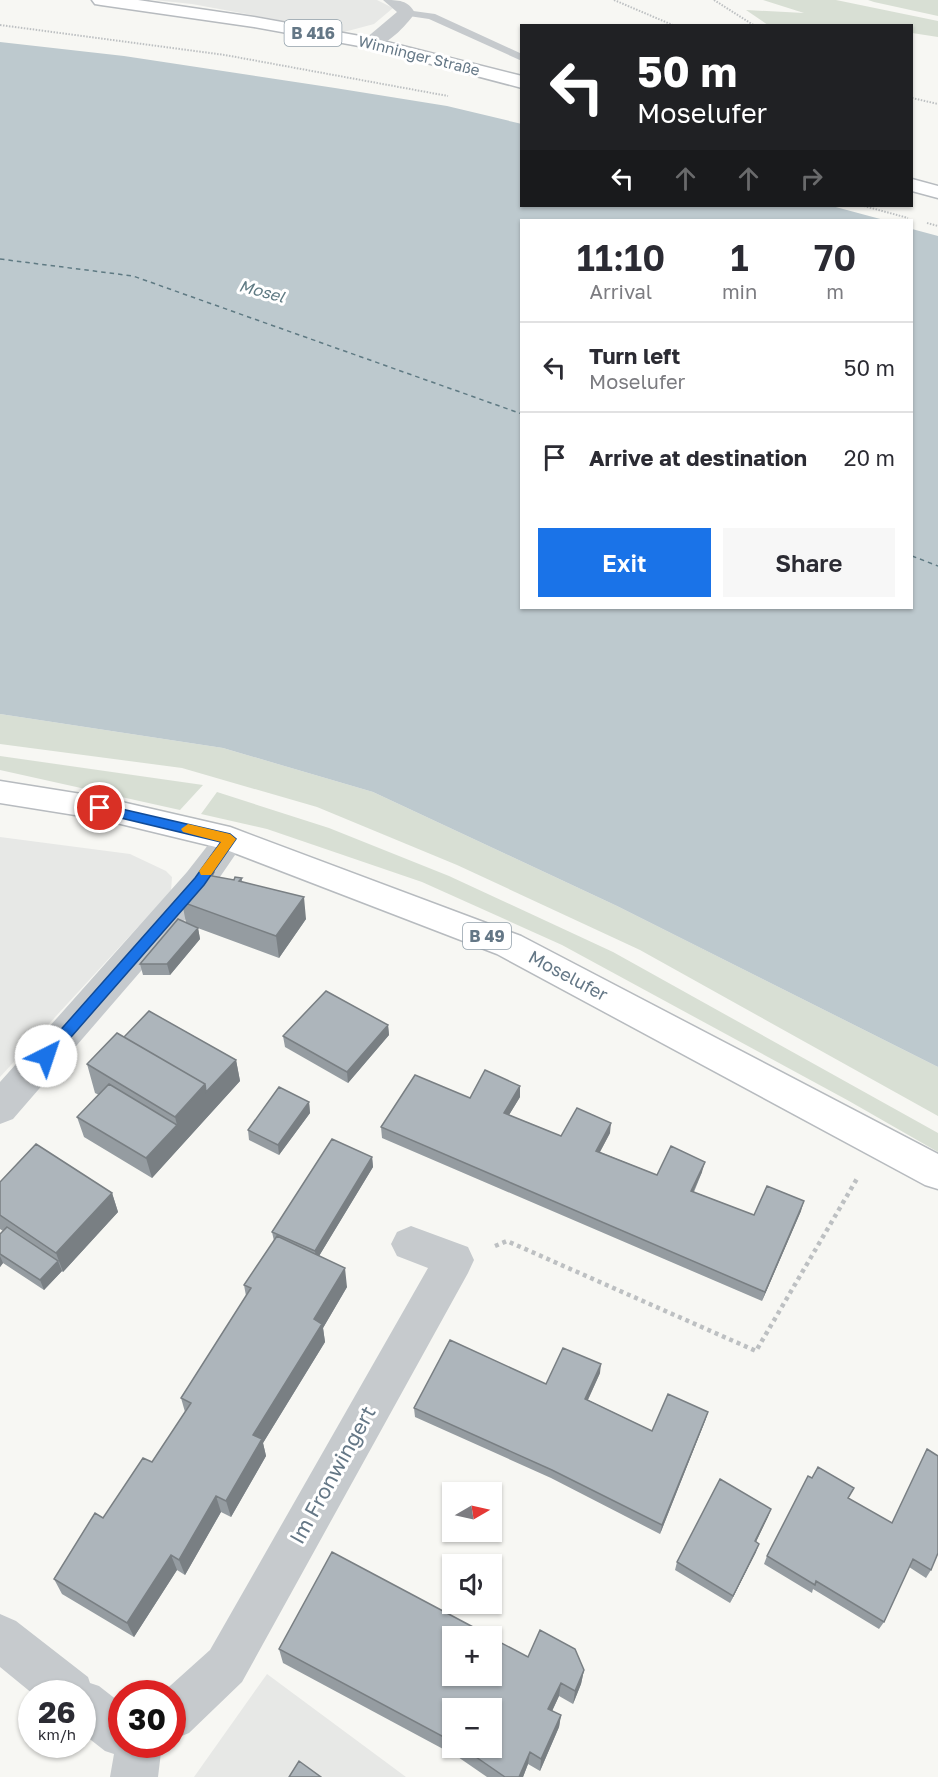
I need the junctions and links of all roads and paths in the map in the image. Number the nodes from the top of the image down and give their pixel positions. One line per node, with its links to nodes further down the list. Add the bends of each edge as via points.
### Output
1 (101, 0): 9 (main road, Winninger Straße / B 416)
2 (392, 0): 5 (street, via 403,6)
3 (614, 0): 7 (path)
4 (714, 0): 8 (path)
5 (406, 13): 9 (street); 10 (lane, via 430,16)
6 (0, 24): 12 (path, via 141,41 314,69)
7 (670, 24)
8 (752, 24)
9 (371, 44): 11 (main road, Winninger Straße / B 416)
10 (520, 57)
11 (520, 81)
12 (458, 98)
13 (913, 98): 14 (path)
14 (938, 104)
15 (913, 185): 16 (main road)
16 (938, 192)
17 (868, 207): 18 (path)
18 (912, 219)
19 (913, 219): 20 (path)
20 (938, 226)
21 (0, 792): 22 (main road, Moselufer / B 49, via 100,808)
22 (230, 839): 23 (street, via 199,881); 25 (main road, Moselufer / B 49, via 509,945)
23 (0, 1108)
24 (861, 1171): 27 (path, via 756,1351 507,1241)
25 (938, 1173)
26 (411, 1245): 27 (street)
27 (453, 1260): 30 (street, Im Fronwingert, via 226,1666)
28 (0, 1637): 29 (street)
29 (54, 1680)
30 (186, 1703)
31 (96, 1715): 32 (street)
32 (108, 1726)

